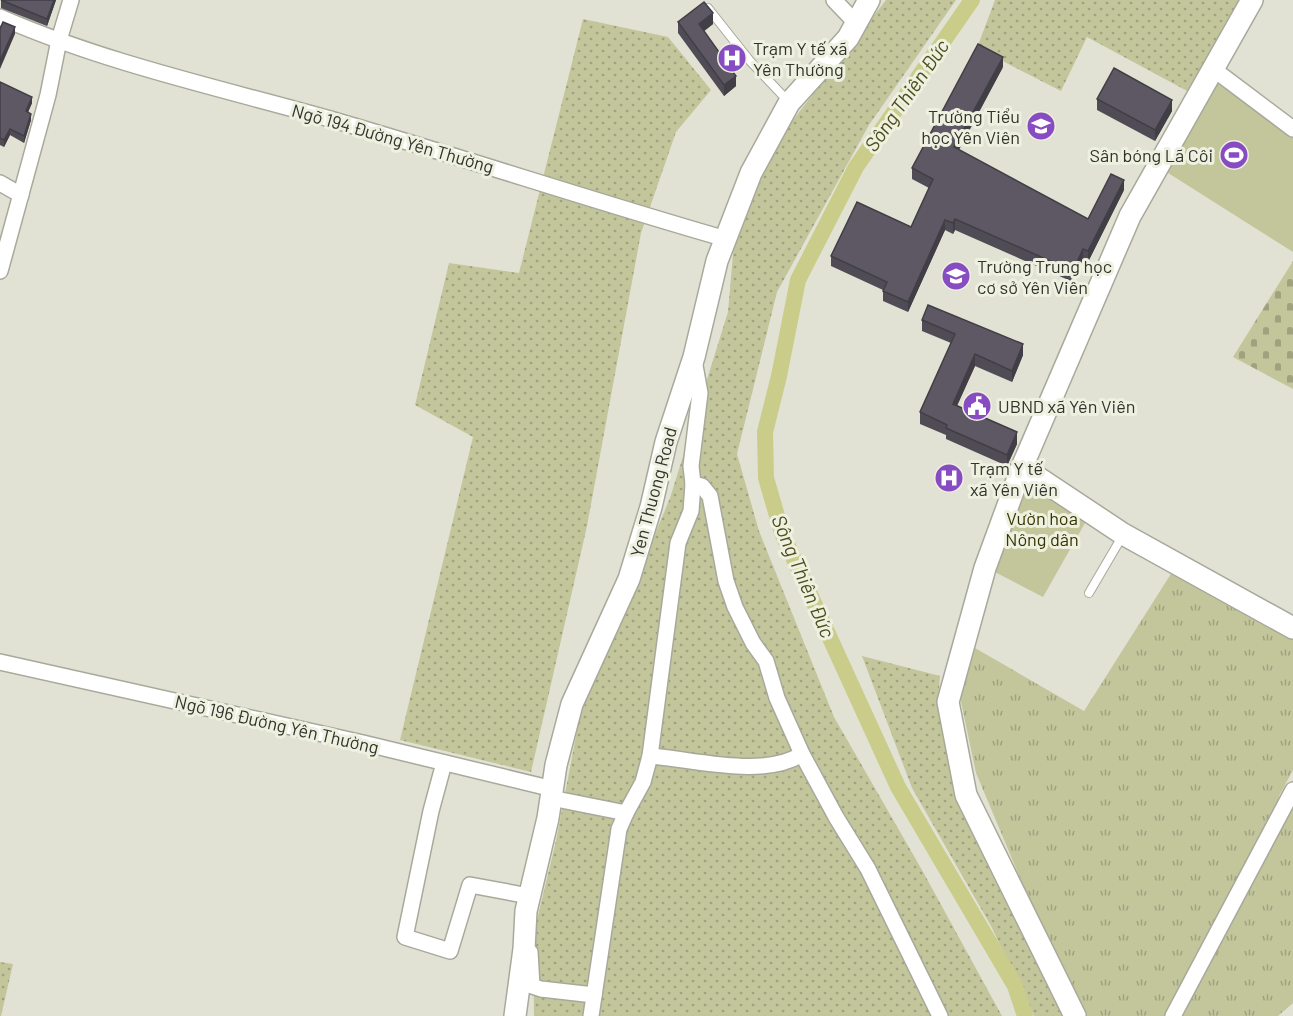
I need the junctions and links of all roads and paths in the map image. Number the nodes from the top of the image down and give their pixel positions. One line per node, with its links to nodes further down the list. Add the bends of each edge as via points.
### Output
1 (71, 0): 8 (street)
2 (834, 0): 7 (street)
3 (869, 0): 7 (street, Yen Thuong Road)
4 (1252, 0): 9 (street)
5 (707, 7): 10 (lane, via 750,62)
6 (0, 17): 8 (street, Ngõ 194 Đường Yên Thường)
7 (856, 23): 10 (street, Yen Thuong Road, via 848,38)
8 (59, 40): 13 (street); 14 (street, Ngõ 194 Đường Yên Thường)
9 (1212, 68): 11 (street); 17 (street, via 1130,216)
10 (789, 103): 14 (street, Yen Thuong Road, via 751,173)
11 (1293, 129)
12 (0, 183): 13 (street)
13 (21, 195): 15 (street)
14 (726, 239): 16 (street, Yen Thuong Road)
15 (0, 271)
16 (694, 357): 18 (street, via 699,393 691,466); 27 (street, Yen Thuong Road, via 629,579 572,704)
17 (1022, 467): 19 (street); 35 (street, via 985,568 948,702 966,795)
18 (693, 484): 23 (street, via 702,486 710,496 726,581 735,607 766,661); 24 (street, via 691,511 678,543)
19 (1123, 534): 20 (lane); 21 (street)
20 (1089, 593)
21 (1293, 628)
22 (0, 662): 25 (street, Ngõ 196 Đường Yên Thường)
23 (801, 754): 24 (street, via 778,765 764,766); 34 (street, via 868,869)
24 (650, 756): 28 (street, via 643,782)
25 (444, 763): 27 (street, Ngõ 196 Đường Yên Thường); 29 (street, via 405,937 450,951 470,885)
26 (1293, 790): 36 (street)
27 (552, 794): 28 (street, Ngõ 196 Đường Yên Thường); 29 (street, Yen Thuong Road)
28 (626, 813): 31 (street, via 619,829)
29 (529, 896): 30 (street, Yen Thuong Road)
30 (525, 933): 31 (street, via 532,986); 32 (street, Yen Thuong Road)
31 (594, 995): 33 (street)
32 (515, 1016)
33 (591, 1016)
34 (940, 1016)
35 (1075, 1016)
36 (1173, 1016)

